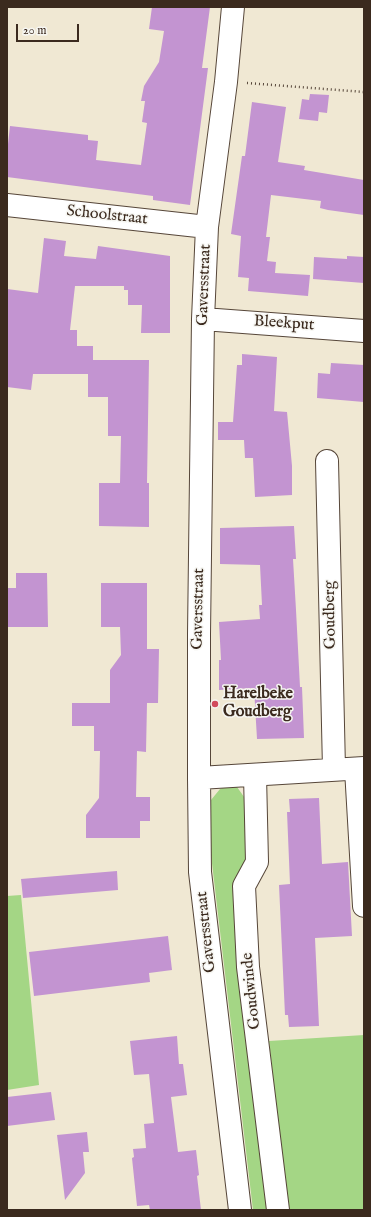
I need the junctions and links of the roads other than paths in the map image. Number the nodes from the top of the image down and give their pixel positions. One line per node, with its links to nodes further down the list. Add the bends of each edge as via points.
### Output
1 (233, 7): 3 (street, Gaversstraat)
2 (7, 205): 3 (street, Schoolstraat)
3 (207, 228): 4 (street, Gaversstraat)
4 (203, 319): 5 (street, Bleekput); 10 (street, Gaversstraat)
5 (364, 331)
6 (327, 462): 8 (street, Goudberg)
7 (360, 768): 8 (street); 11 (street)
8 (334, 769): 9 (street)
9 (255, 775): 10 (street); 14 (street, Goudwinde, via 257,862 244,886 248,967)
10 (199, 778): 13 (street, Gaversstraat, via 200,872)
11 (362, 850): 12 (street)
12 (364, 906)
13 (240, 1210)
14 (278, 1210)

